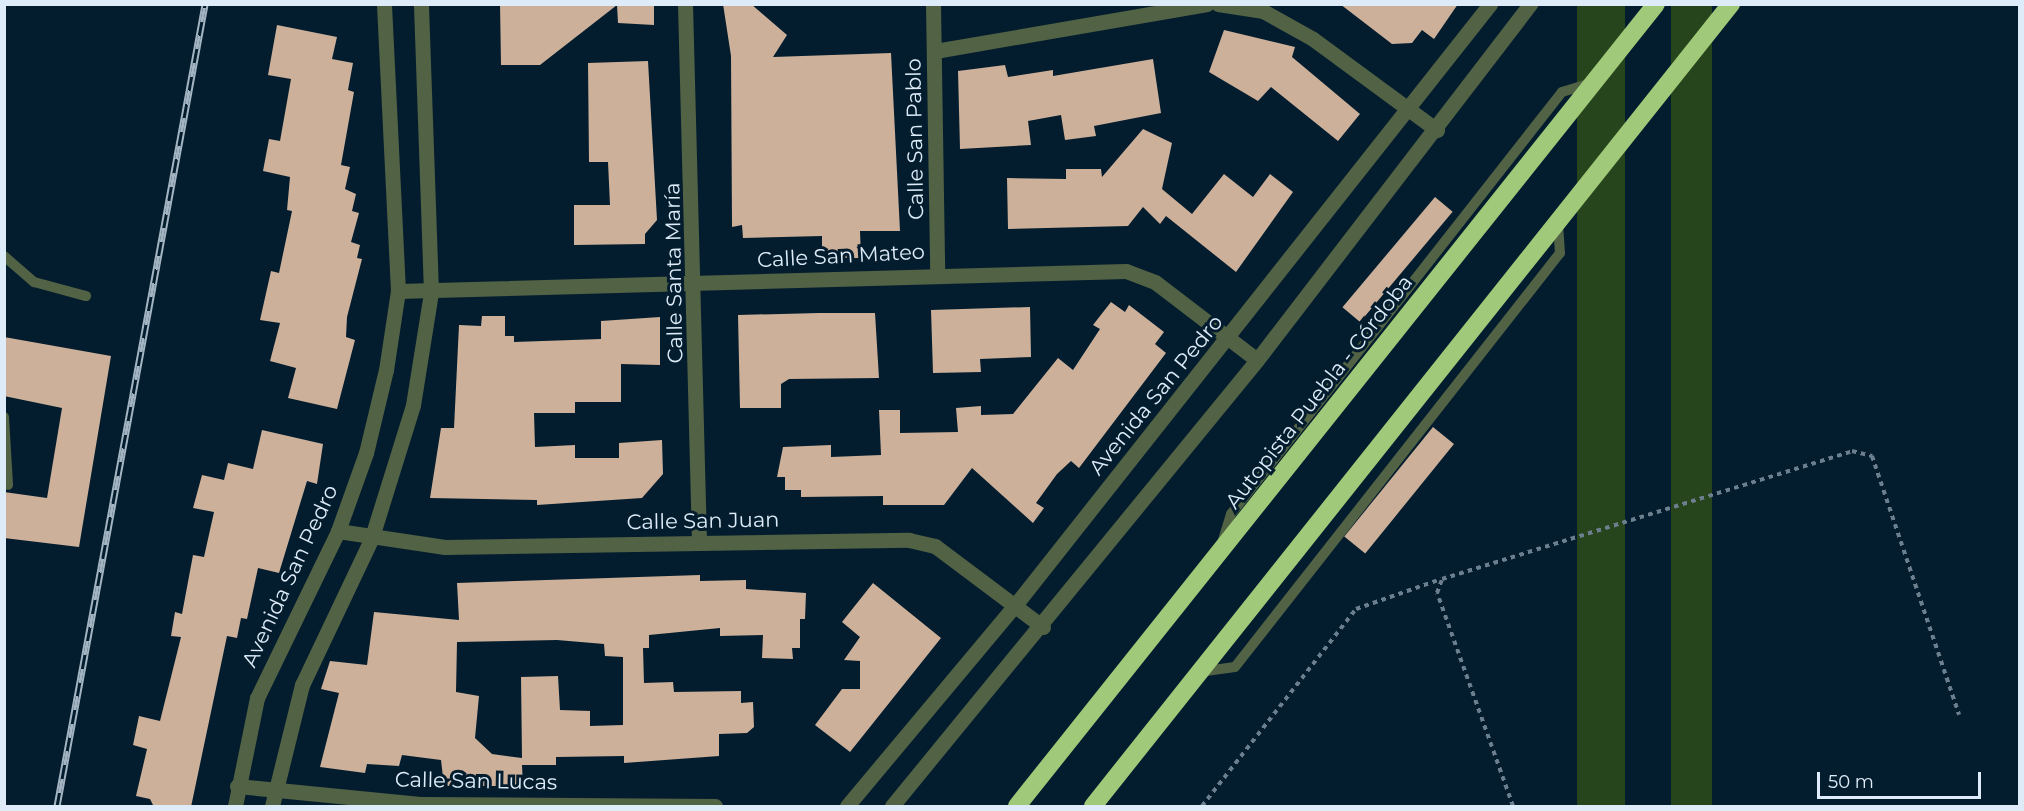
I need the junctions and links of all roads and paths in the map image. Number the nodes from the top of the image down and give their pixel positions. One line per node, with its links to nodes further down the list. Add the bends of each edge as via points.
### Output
1 (384, 4): 17 (street, Avenida San Pedro)
2 (421, 4): 18 (street)
3 (686, 4): 16 (street, Calle Santa María)
4 (933, 4): 11 (street, Calle San Pablo)
5 (1207, 4): 11 (street)
6 (1218, 4): 12 (street, via 1263,11 1314,39)
7 (1490, 4): 12 (street, Avenida San Pedro)
8 (1530, 4): 13 (street)
9 (1656, 4): 38 (highway, Autopista Puebla - Córdoba)
10 (1731, 4): 39 (highway, via 1206,671)
11 (935, 51): 15 (street, Calle San Pablo)
12 (1408, 105): 13 (street); 20 (street, Avenida San Pedro)
13 (1437, 130): 21 (street)
14 (4, 256): 19 (lane, via 34,282)
15 (937, 272): 16 (street, Calle San Mateo); 20 (street, Calle San Mateo, via 1126,271 1155,282)
16 (696, 283): 18 (street, Calle San Mateo); 26 (street, Calle Santa María)
17 (398, 291): 18 (street, Calle San Mateo); 24 (street, Avenida San Pedro, via 366,453)
18 (430, 292): 25 (street, via 413,405)
19 (86, 296)
20 (1229, 337): 21 (street, Calle San Mateo); 28 (street, Avenida San Pedro)
21 (1257, 360): 29 (street)
22 (4, 417): 23 (lane)
23 (8, 485)
24 (338, 531): 25 (street, Calle San Juan); 31 (street, Avenida San Pedro, via 257,698)
25 (371, 540): 26 (street, Calle San Juan, via 445,547); 32 (street, via 302,685)
26 (699, 541): 28 (street, Calle San Juan, via 909,540 935,546)
27 (1442, 579): 30 (path, via 1852,451 1872,456); 40 (path, via 1356,609); 41 (path, via 1437,593)
28 (1016, 604): 29 (street, Calle San Juan); 36 (street, Avenida San Pedro)
29 (1044, 627): 37 (street)
30 (1959, 715)
31 (237, 786): 32 (street, Calle San Lucas); 33 (street, Avenida San Pedro)
32 (274, 789): 34 (street); 35 (street, Calle San Lucas, via 420,804)
33 (235, 807)
34 (272, 807)
35 (715, 807)
36 (847, 807)
37 (892, 807)
38 (1017, 807)
39 (1093, 807)
40 (1202, 807)
41 (1513, 807)

